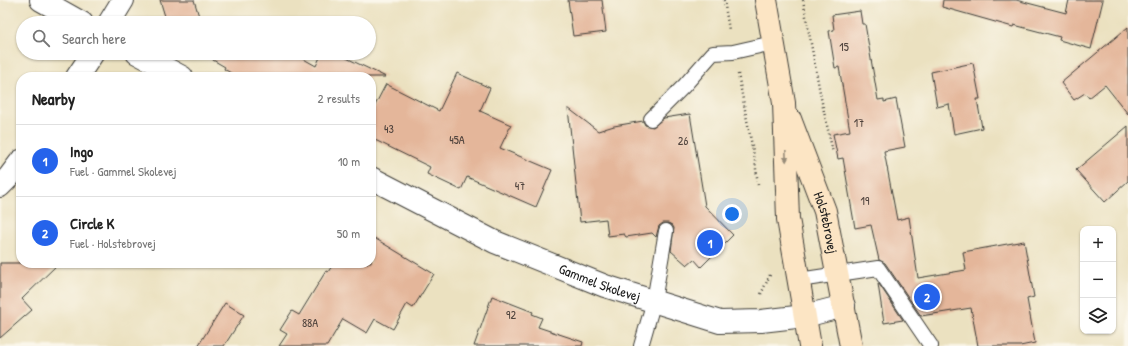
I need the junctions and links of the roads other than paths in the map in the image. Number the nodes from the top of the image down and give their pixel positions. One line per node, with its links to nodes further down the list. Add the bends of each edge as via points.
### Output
1 (41, 0): 4 (street)
2 (123, 0): 5 (street)
3 (766, 0): 6 (main road, Holstebrovej)
4 (70, 16)
5 (113, 16)
6 (773, 43): 11 (main road, Holstebrovej); 12 (lane, via 733,52 713,53)
7 (88, 60): 9 (street)
8 (150, 60): 10 (street)
9 (80, 72)
10 (173, 72)
11 (784, 103): 17 (main road, Holstebrovej, via 825,211); 18 (main road, Holstebrovej, one-way to 18, via 788,219)
12 (651, 119)
13 (16, 168): 15 (street)
14 (376, 181): 19 (street, Gammel Skolevej, via 495,242 606,286)
15 (0, 186)
16 (666, 231): 19 (lane)
17 (837, 274): 18 (lane); 20 (main road, Holstebrovej); 25 (lane, via 878,268)
18 (799, 280): 21 (main road, Holstebrovej)
19 (654, 301): 21 (street, Gammel Skolevej, via 720,322); 22 (lane)
20 (844, 306): 21 (street, Gammel Skolevej); 24 (main road, Holstebrovej)
21 (805, 316): 23 (main road, Holstebrovej)
22 (641, 346)
23 (810, 346)
24 (851, 346)
25 (931, 346)

